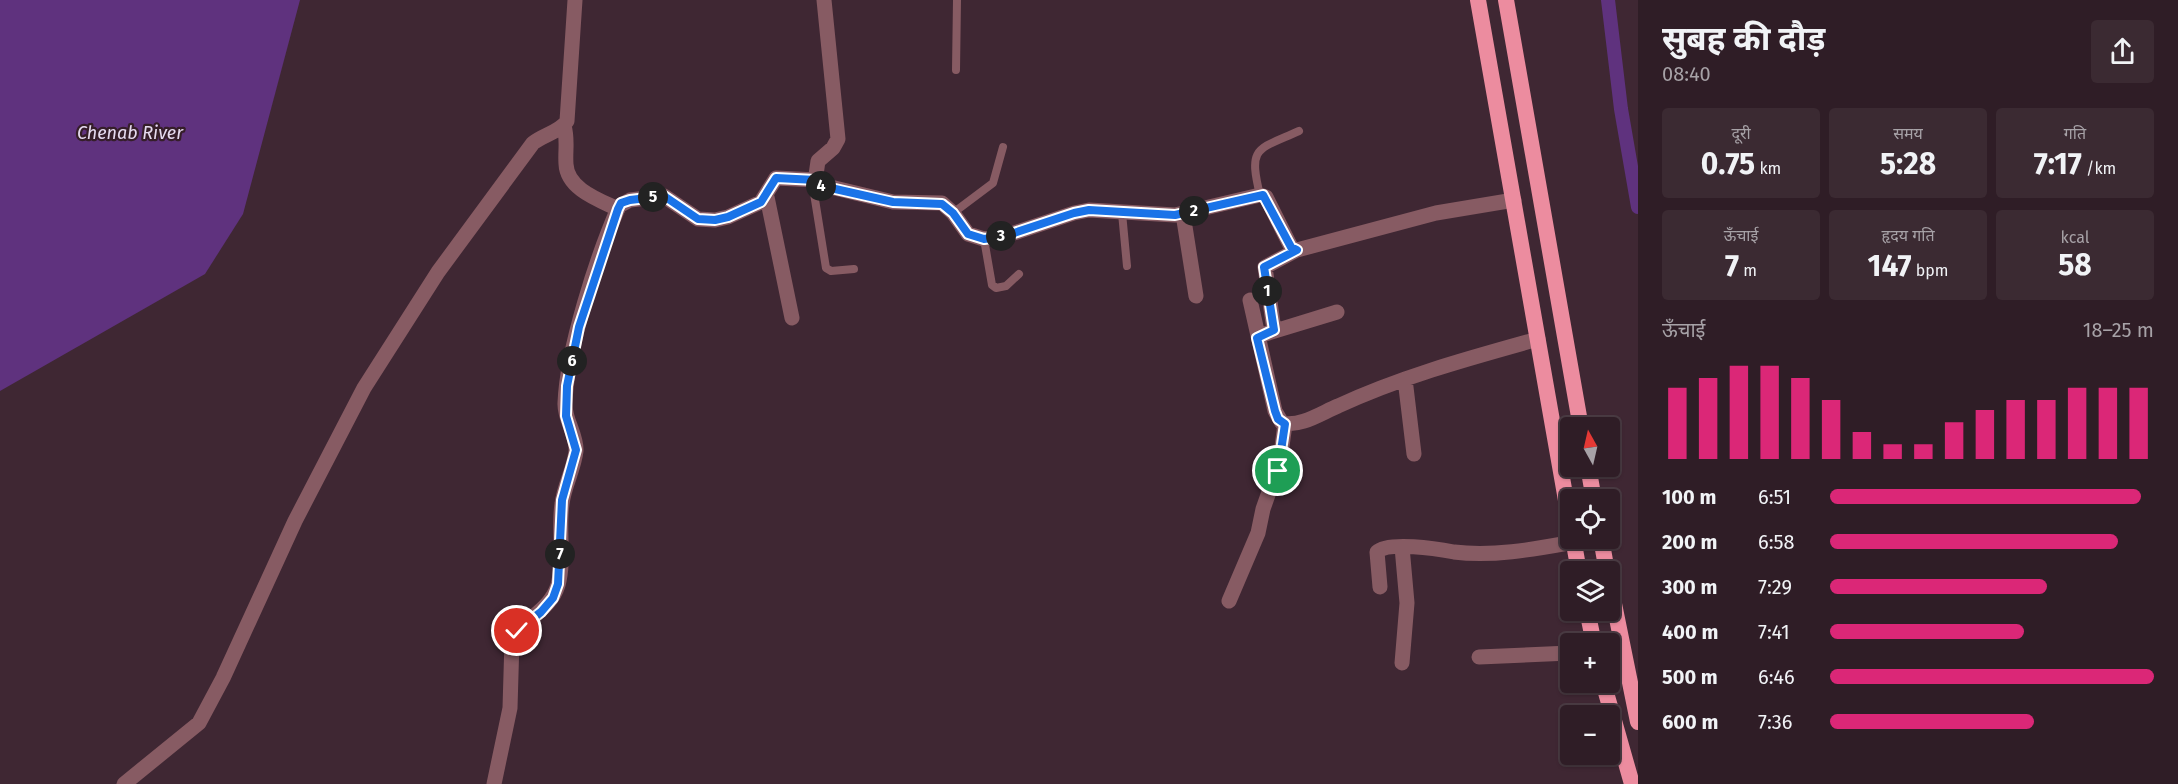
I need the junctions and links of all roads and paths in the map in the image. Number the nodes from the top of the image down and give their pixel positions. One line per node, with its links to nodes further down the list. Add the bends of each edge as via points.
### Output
1 (575, 0): 7 (street)
2 (824, 0): 10 (street, via 838,139 818,161)
3 (957, 0): 6 (lane)
4 (1478, 0): 13 (highway)
5 (1506, 0): 31 (highway)
6 (956, 70)
7 (564, 126): 14 (street, via 569,177 582,191); 45 (street, via 532,143 438,272 364,388 295,521 199,723)
8 (1299, 131): 11 (lane, via 1256,154 1254,165)
9 (1003, 147): 15 (lane, via 993,183)
10 (814, 180): 12 (street, via 776,178); 15 (street, via 822,186 893,202 942,204); 21 (lane, via 826,268)
11 (1260, 195): 17 (street); 19 (street, via 1266,197 1291,247)
12 (767, 197): 14 (street, via 715,220 698,219 664,196 630,200); 26 (street)
13 (1514, 200): 19 (street, via 1436,213); 29 (highway)
14 (618, 209): 46 (street, via 579,327 567,386 566,416 576,450 562,500 558,584 553,598 512,640 510,708)
15 (953, 213): 18 (street, via 968,234)
16 (1122, 213): 17 (street); 18 (street, via 1089,210); 20 (lane)
17 (1183, 214): 23 (street)
18 (984, 239): 22 (lane, via 992,285 1006,286)
19 (1297, 250): 27 (street, via 1264,267)
20 (1127, 266)
21 (854, 269)
22 (1019, 274)
23 (1196, 296)
24 (1250, 300): 28 (street)
25 (1337, 312): 27 (street)
26 (792, 318)
27 (1274, 330): 28 (street)
28 (1257, 338): 32 (street, via 1275,411)
29 (1538, 339): 30 (street); 34 (highway)
30 (1405, 379): 32 (street, via 1307,420); 33 (street)
31 (1579, 417)
32 (1285, 424): 38 (street, via 1280,461 1258,533)
33 (1414, 454)
34 (1564, 489)
35 (1560, 543): 36 (street, via 1526,551 1465,553)
36 (1402, 548): 37 (street, via 1386,547 1377,552); 42 (street, via 1407,603)
37 (1380, 587)
38 (1229, 601)
39 (1618, 621): 44 (highway)
40 (1560, 653): 41 (street)
41 (1479, 657)
42 (1402, 663)
43 (1606, 693): 47 (highway)
44 (1638, 722)
45 (124, 784)
46 (494, 784)
47 (1632, 784)

